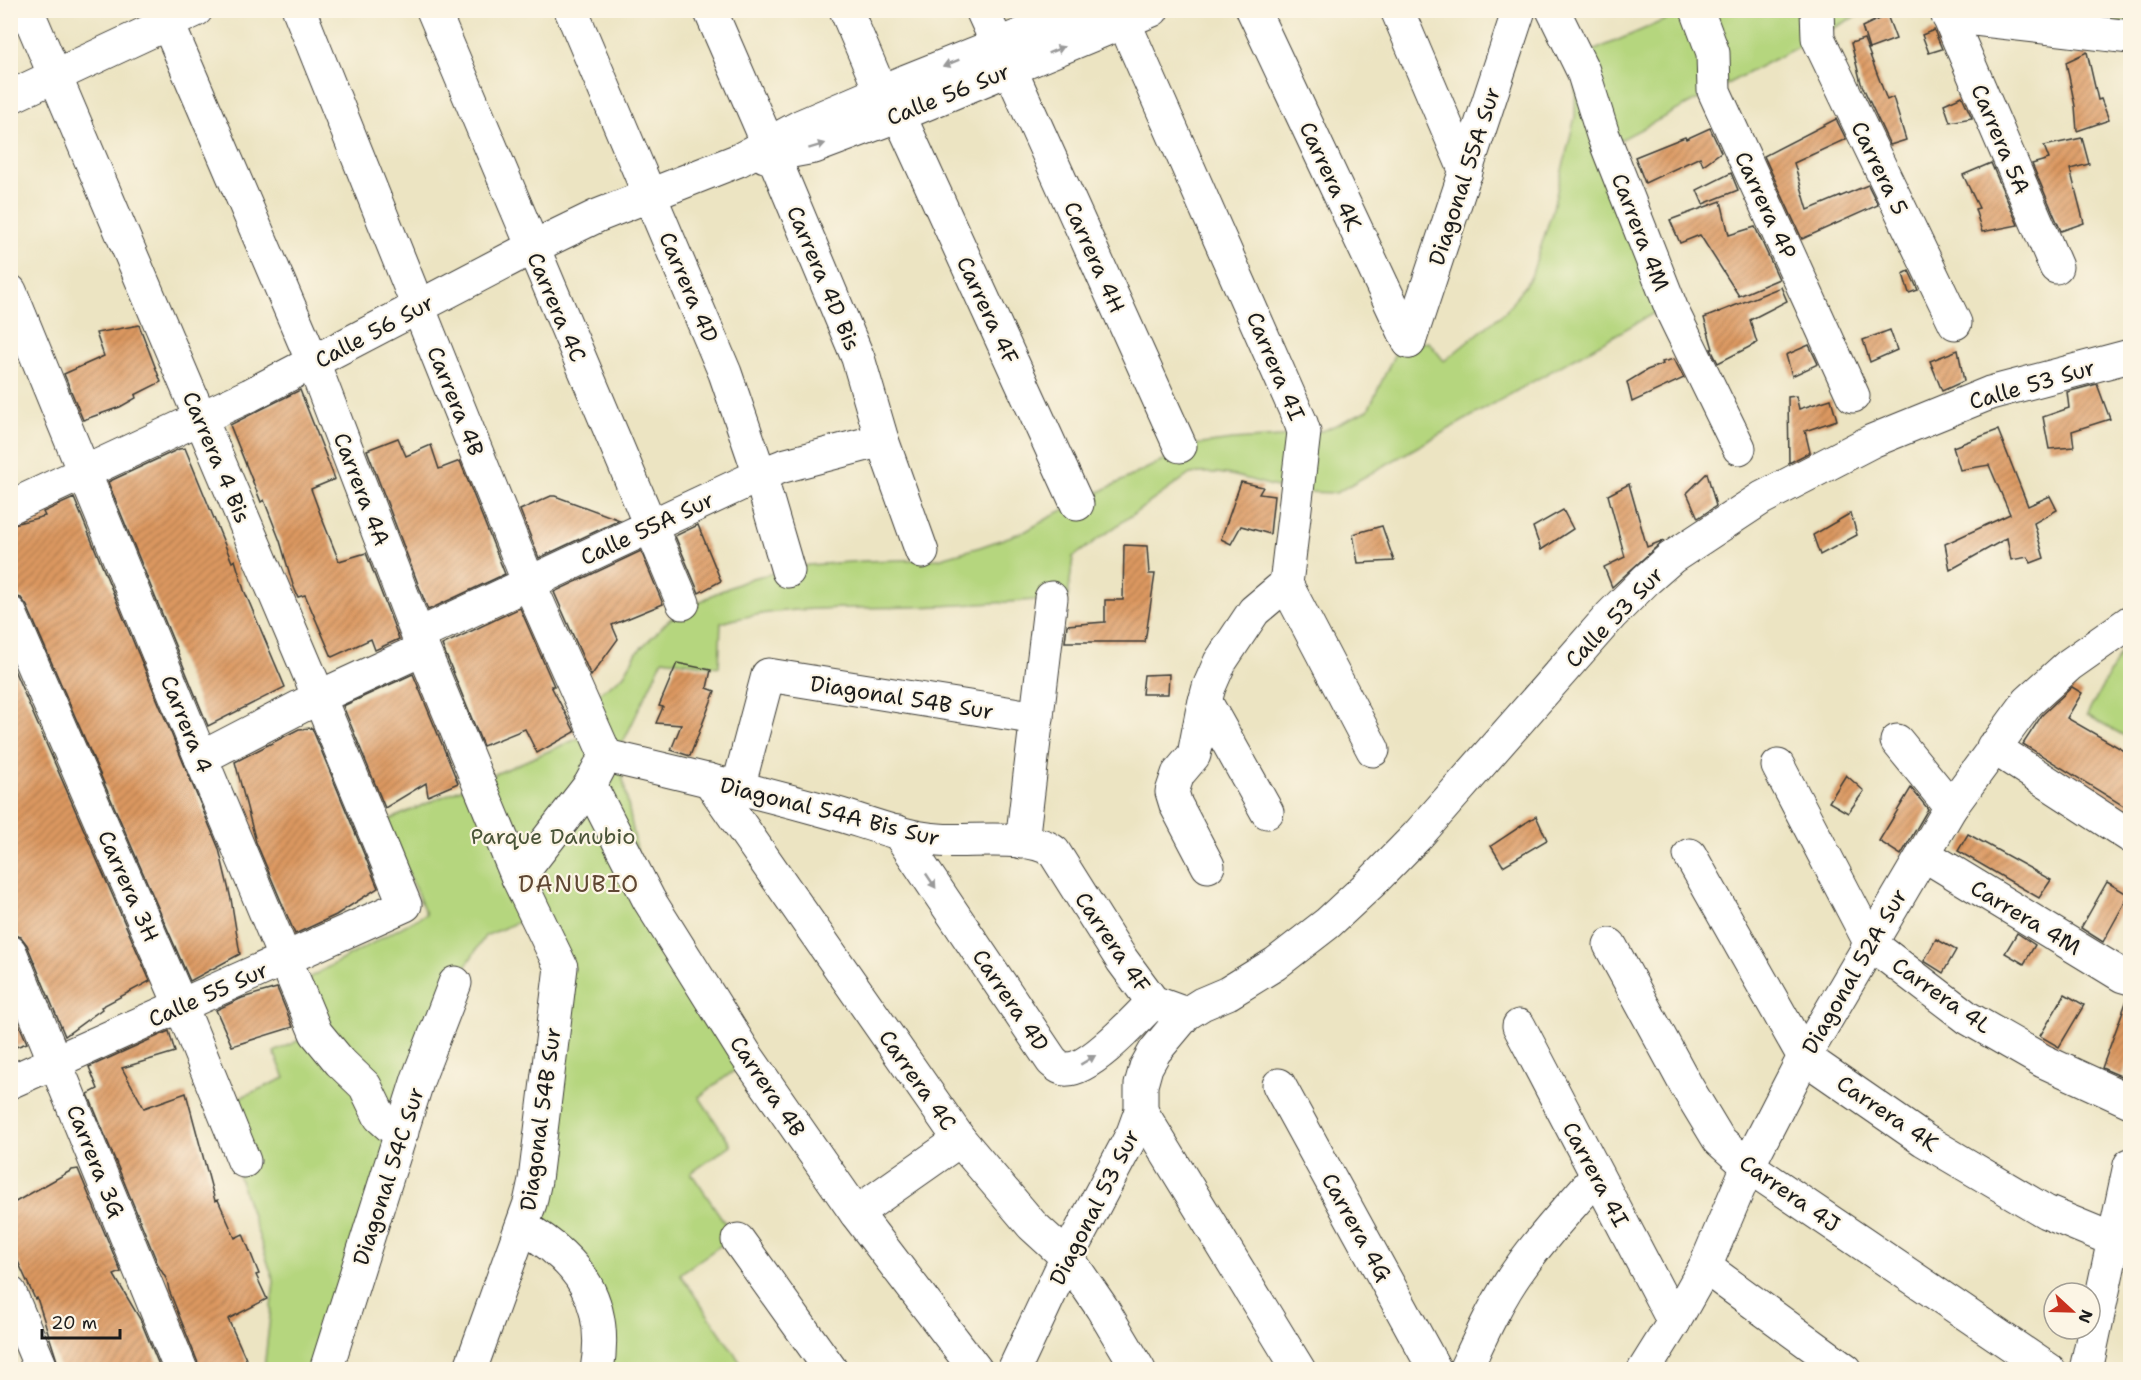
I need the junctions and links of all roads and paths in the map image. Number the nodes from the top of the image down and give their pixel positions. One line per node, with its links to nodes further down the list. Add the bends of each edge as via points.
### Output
1 (27, 10): 20 (street, Carrera 4 Bis)
2 (299, 10): 29 (street, Carrera 4B)
3 (433, 10): 26 (street, Carrera 4C)
4 (571, 10): 25 (street, Carrera 4D)
5 (710, 10): 23 (street, Carrera 4D Bis)
6 (846, 10): 22 (street, Carrera 4F)
7 (982, 10): 19 (street, Carrera 4H)
8 (1084, 10): 19 (street, Calle 56 Sur)
9 (1253, 10): 31 (street, Carrera 4K)
10 (1397, 10): 24 (street)
11 (1519, 10): 24 (street, Diagonal 55A Sur)
12 (1553, 10): 38 (street, Carrera 4M, via 1583,71 1603,135 1674,315)
13 (1697, 10): 34 (street, Carrera 4P, via 1713,53 1714,91)
14 (1816, 10): 30 (street, Carrera 5, via 1818,38)
15 (1947, 13): 18 (street); 27 (street, Carrera 5A)
16 (175, 15): 20 (street); 33 (street, Carrera 4A)
17 (1138, 16): 19 (street, Calle 56 Sur, one-way to 17); 47 (street, Carrera 4I, via 1304,432)
18 (2130, 37)
19 (1004, 57): 22 (street, Calle 56 Sur); 37 (street, Carrera 4H)
20 (55, 76): 21 (street); 35 (street, Carrera 4 Bis)
21 (10, 97)
22 (890, 103): 23 (street, Calle 56 Sur, via 801,126); 41 (street, Carrera 4F)
23 (770, 149): 25 (street, Calle 56 Sur); 36 (street, Carrera 4D Bis, via 858,357)
24 (1466, 172): 31 (street, Diagonal 55A Sur)
25 (650, 196): 26 (street, Calle 56 Sur); 40 (street, Carrera 4D, via 725,373)
26 (532, 247): 29 (street, Calle 56 Sur); 43 (street, Carrera 4C)
27 (2056, 267)
28 (10, 291): 39 (street, Carrera 4)
29 (418, 307): 33 (street, Calle 56 Sur); 46 (street, Carrera 4B)
30 (1955, 323)
31 (1409, 342)
32 (2130, 356): 84 (street, Calle 53 Sur, via 1990,393 1872,441 1762,498 1671,558 1611,615 1371,884 1275,964)
33 (313, 362): 35 (street, Calle 56 Sur); 52 (street, Carrera 4A)
34 (1853, 396)
35 (201, 418): 39 (street, Calle 56 Sur); 53 (street, Carrera 4 Bis)
36 (882, 440): 40 (street, Calle 55A Sur); 44 (street, Carrera 4D Bis)
37 (1180, 446)
38 (1739, 448)
39 (85, 473): 42 (street, Calle 56 Sur); 60 (street, Carrera 4)
40 (760, 475): 43 (street, Calle 55A Sur); 45 (street, Carrera 4D)
41 (1077, 504)
42 (10, 507)
43 (650, 528): 46 (street, Calle 55A Sur); 49 (street, Carrera 4C)
44 (922, 552)
45 (788, 571)
46 (529, 583): 52 (street, Calle 55A Sur); 59 (street, Carrera 4B)
47 (1286, 584): 54 (street, via 1254,611 1220,662); 58 (street)
48 (1051, 598): 55 (street)
49 (682, 603)
50 (10, 613): 83 (street, Carrera 3H)
51 (2130, 622): 57 (street, Diagonal 52A Sur, via 2069,665 2028,702)
52 (421, 642): 53 (street, Calle 55A Sur); 73 (street, Carrera 4A)
53 (319, 697): 60 (street, Calle 55A Sur); 74 (street, Carrera 4 Bis)
54 (1205, 701): 65 (street); 72 (street, via 1194,755 1178,774 1172,792)
55 (1037, 718): 62 (street, Diagonal 54B Sur, via 768,675); 68 (street)
56 (1897, 741): 64 (street)
57 (1993, 747): 64 (street, Diagonal 52A Sur); 67 (street)
58 (1373, 750)
59 (606, 756): 62 (street, Diagonal 54A Bis Sur); 63 (street)
60 (201, 759): 78 (street, Carrera 4)
61 (1778, 766): 75 (street, Carrera 4L)
62 (723, 784): 66 (street, Diagonal 54A Bis Sur); 93 (street, Carrera 4C)
63 (590, 785): 73 (street); 98 (street, Carrera 4B, via 655,910 746,1055)
64 (1951, 807): 70 (street, Diagonal 52A Sur)
65 (1267, 812)
66 (898, 832): 68 (street, Diagonal 54A Bis Sur, via 937,840); 82 (street, Carrera 4D, one-way to 82, via 1059,1067 1069,1069 1089,1061)
67 (2130, 836)
68 (1022, 842): 69 (street, Diagonal 54A Bis Sur, via 1038,843)
69 (1054, 852): 82 (street, Carrera 4F)
70 (1923, 854): 75 (street, Diagonal 52A Sur); 80 (street, Carrera 4M)
71 (1690, 855): 86 (street, Carrera 4K)
72 (1208, 866)
73 (518, 878): 79 (street, Carrera 4A)
74 (405, 905): 78 (street, Calle 55 Sur)
75 (1871, 944): 86 (street, Diagonal 52A Sur); 90 (street, Carrera 4L, via 1968,1018 2043,1061)
76 (1610, 945): 96 (street, Carrera 4J, via 1719,1140)
77 (10, 952): 87 (street, Carrera 3G)
78 (286, 958): 83 (street, Calle 55 Sur); 92 (street, Carrera 4, via 316,1033 365,1086 380,1117)
79 (561, 966): 99 (street, Diagonal 54B Sur, via 535,1180)
80 (2130, 978)
81 (455, 983): 92 (street, Diagonal 54C Sur)
82 (1153, 1002): 84 (street, Carrera 4F)
83 (181, 1006): 87 (street, Calle 55 Sur); 94 (street, Carrera 3H)
84 (1186, 1014): 91 (street, Diagonal 53 Sur, via 1146,1067)
85 (1519, 1026): 97 (street, Carrera 4I)
86 (1804, 1057): 96 (street, Diagonal 52A Sur); 101 (street, Carrera 4K, via 1924,1140 2036,1206)
87 (55, 1062): 88 (street, Calle 55 Sur); 107 (street, Carrera 3G)
88 (10, 1082)
89 (1279, 1085): 116 (street, Carrera 4G)
90 (2130, 1101)
91 (1141, 1111): 102 (street, Diagonal 53 Sur); 115 (street)
92 (402, 1132): 108 (street, Diagonal 54C Sur)
93 (960, 1140): 98 (street); 102 (street, Carrera 4C, via 1032,1225)
94 (244, 1161)
95 (2130, 1165): 101 (street)
96 (1748, 1166): 103 (street, Diagonal 52A Sur); 120 (street, Carrera 4J)
97 (1597, 1176): 105 (street, Carrera 4I); 117 (street, via 1518,1269)
98 (856, 1213): 112 (street, Carrera 4B)
99 (523, 1227): 109 (street, Diagonal 54B Sur); 110 (street, via 561,1253 584,1278 598,1317 601,1349)
100 (738, 1240): 111 (street)
101 (2114, 1240): 121 (street)
102 (1067, 1257): 113 (street, Diagonal 53 Sur); 114 (street, Carrera 4C)
103 (1705, 1267): 105 (street, Diagonal 52A Sur); 119 (street)
104 (10, 1293): 106 (street)
105 (1674, 1322): 118 (street, Diagonal 52A Sur)
106 (42, 1370)
107 (181, 1370)
108 (326, 1370)
109 (470, 1370)
110 (597, 1370)
111 (831, 1370)
112 (976, 1370)
113 (1014, 1370)
114 (1140, 1370)
115 (1299, 1370)
116 (1436, 1370)
117 (1465, 1370)
118 (1644, 1370)
119 (1846, 1370)
120 (2049, 1370)
121 (2086, 1370)

